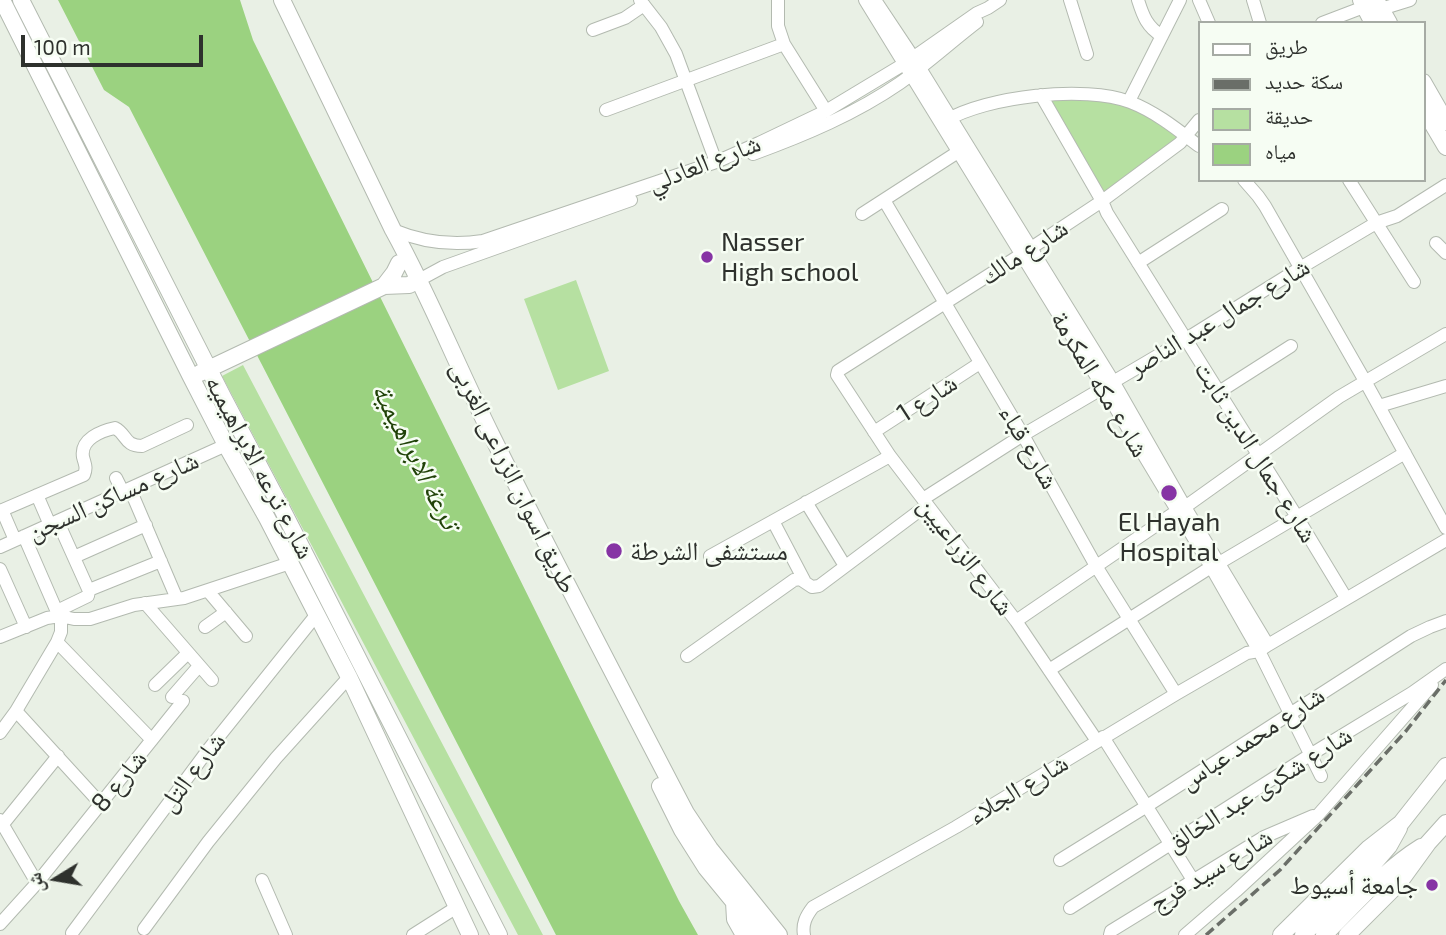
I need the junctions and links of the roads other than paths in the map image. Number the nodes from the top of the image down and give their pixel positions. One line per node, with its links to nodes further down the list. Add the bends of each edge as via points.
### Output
1 (2, 0): 16 (main road, شارع ترعه الابراهيميه)
2 (270, 0): 53 (main road, طريق اسوان الزراعى الغربى)
3 (282, 0): 49 (main road, طريق اسوان الزراعى الغربى)
4 (778, 0): 23 (street)
5 (865, 0): 25 (street, شارع مكه المكرمة)
6 (875, 0): 25 (street, شارع مكه المكرمة)
7 (1000, 0): 15 (street, شارع العادلي)
8 (1070, 0): 24 (street)
9 (1138, 0): 22 (street, via 1144,20)
10 (1180, 0): 22 (street)
11 (1199, 0): 18 (street)
12 (1253, 0): 19 (street)
13 (1410, 0): 17 (street)
14 (642, 1): 21 (street, via 625,18); 26 (street, via 670,41)
15 (986, 4): 25 (street, شارع العادلي, via 981,18)
16 (18, 8): 64 (main road, شارع ترعه الابراهيميه); 66 (main road, شارع ترعه الابراهيميه)
17 (1374, 10): 20 (street)
18 (1208, 21)
19 (1259, 21)
20 (1330, 21)
21 (593, 30)
22 (1162, 36): 29 (street)
23 (783, 44): 26 (street); 31 (street)
24 (1087, 54)
25 (912, 66): 31 (street, شارع العادلي); 33 (street, شارع مكه المكرمة); 56 (street, شارع العادلي, via 810,133 443,267)
26 (687, 80): 30 (street); 40 (street)
27 (1425, 85): 35 (main road)
28 (1041, 95): 29 (street, via 1100,95); 33 (street, via 977,107); 45 (street, شارع جمال الدين ثابت)
29 (1129, 101): 36 (street)
30 (606, 110)
31 (827, 111): 40 (street, شارع العادلي)
32 (1425, 111): 38 (main road)
33 (945, 121): 39 (street, شارع مكه المكرمة); 51 (street, شارع مكه المكرمة)
34 (1198, 121): 36 (street, شارع مالك)
35 (1446, 122)
36 (1186, 136): 37 (street); 45 (street, شارع مالك)
37 (1198, 145)
38 (1446, 147)
39 (958, 152): 44 (street); 51 (street, شارع مكه المكرمة)
40 (716, 162): 49 (street, شارع العادلي, via 483,241 434,242)
41 (1350, 182): 48 (street)
42 (1247, 183): 55 (street)
43 (1446, 186): 48 (street, شارع جمال عبد الناصر, via 1394,218)
44 (884, 200): 47 (street); 59 (street, شارع قباء)
45 (1102, 201): 51 (street, شارع مالك); 54 (street, شارع جمال الدين ثابت)
46 (1223, 209): 54 (street)
47 (862, 214)
48 (1376, 223): 55 (street, شارع جمال عبد الناصر); 57 (street)
49 (393, 230): 56 (main road, طريق اسوان الزراعى الغربى)
50 (1436, 243): 52 (street)
51 (1027, 251): 59 (street, شارع مالك); 69 (street, شارع مكه المكرمة)
52 (1446, 253)
53 (399, 263): 56 (main road, طريق اسوان الزراعى الغربى); 58 (main road)
54 (1138, 263): 61 (street, شارع جمال الدين ثابت)
55 (1300, 268): 61 (street, شارع جمال عبد الناصر); 68 (street)
56 (414, 282): 58 (main road); 67 (main road, طريق اسوان الزراعى الغربى)
57 (1414, 282)
58 (384, 286): 64 (main road)
59 (945, 303): 63 (street, شارع قباء); 65 (street, شارع مالك)
60 (1446, 334): 68 (street)
61 (1186, 339): 69 (street, شارع جمال عبد الناصر); 71 (street, شارع جمال الدين ثابت)
62 (1292, 346): 71 (street)
63 (980, 363): 74 (street, شارع 1); 75 (street, شارع قباء)
64 (208, 369): 66 (main road); 85 (main road, شارع ترعه الابراهيميه)
65 (838, 371): 74 (street, شارع الزراعيين, via 838,378)
66 (191, 377): 76 (main road, شارع ترعه الابراهيميه)
67 (460, 378): 154 (main road, طريق اسوان الزراعى الغربى, via 682,830); 166 (main road, طريق اسوان الزراعى الغربى, via 686,813)
68 (1366, 381): 72 (street); 78 (street)
69 (1108, 384): 75 (street, شارع جمال عبد الناصر); 86 (street, شارع مكه المكرمة)
70 (1446, 386): 72 (street)
71 (1219, 392): 78 (street, شارع جمال الدين ثابت)
72 (1379, 406): 77 (street)
73 (187, 425): 82 (street, via 142,446 128,442 115,428 96,435 84,447 84,475)
74 (874, 432): 79 (street, شارع الزراعيين)
75 (1023, 435): 84 (street, شارع جمال عبد الناصر); 103 (street, شارع قباء)
76 (226, 446): 81 (street, شارع مساكن السجن); 89 (main road, شارع ترعه الابراهيميه)
77 (1405, 453): 88 (street); 93 (street)
78 (1259, 455): 86 (street); 88 (street, شارع جمال الدين ثابت)
79 (890, 456): 83 (street); 84 (street, شارع الزراعيين)
80 (116, 478): 81 (street)
81 (126, 490): 91 (street, شارع مساكن السجن); 92 (street)
82 (37, 495): 87 (street); 91 (street)
83 (806, 502): 90 (street); 102 (street)
84 (925, 502): 102 (street, شارع جمال عبد الناصر); 115 (street, شارع الزراعيين)
85 (282, 509): 89 (main road); 163 (main road, شارع ترعه الابراهيميه)
86 (1181, 509): 101 (street, شارع مكه المكرمة); 103 (street)
87 (1, 510): 94 (street)
88 (1297, 517): 101 (street); 108 (street, شارع جمال الدين ثابت)
89 (267, 518): 100 (main road, شارع ترعه الابراهيميه)
90 (773, 521): 97 (street); 105 (street)
91 (54, 523): 94 (street, شارع مساكن السجن); 98 (street)
92 (146, 525): 98 (street); 99 (street)
93 (1446, 530): 108 (street, شارع الجلاء)
94 (20, 538): 96 (street, شارع مساكن السجن); 112 (street)
95 (1446, 540): 122 (street, شارع الجلاء)
96 (0, 547)
97 (710, 556)
98 (74, 557): 106 (street)
99 (161, 561): 106 (street); 109 (street)
100 (290, 563): 107 (street); 113 (main road, شارع ترعه الابراهيميه)
101 (1215, 565): 114 (street); 122 (street, شارع مكه المكرمة)
102 (845, 566): 105 (street, شارع جمال عبد الناصر, via 816,587)
103 (1096, 566): 114 (street, شارع قباء); 115 (street)
104 (0, 569): 117 (street)
105 (804, 580): 124 (street, via 793,580)
106 (89, 590): 112 (street, via 88,596)
107 (208, 592): 109 (street); 111 (street)
108 (1342, 593): 122 (street, شارع الجلاء)
109 (177, 599): 110 (street)
110 (145, 603): 112 (street, via 90,619); 123 (street)
111 (226, 612): 118 (street); 119 (street)
112 (58, 614): 117 (street); 121 (street, via 61,632)
113 (317, 614): 128 (main road, شارع ترعه الابراهيميه); 159 (street, شارع التل, via 208,750)
114 (1128, 620): 127 (street); 131 (street, شارع قباء)
115 (1016, 621): 127 (street, شارع الزراعيين)
116 (1446, 621): 133 (street, شارع محمد عباس, via 1411,636)
117 (26, 626): 120 (street)
118 (205, 627)
119 (246, 636)
120 (0, 637)
121 (57, 642): 132 (street); 136 (street)
122 (1258, 646): 131 (street, شارع الجلاء); 133 (street, شارع مكه المكرمة)
123 (188, 653): 125 (street); 130 (street)
124 (687, 656)
125 (199, 666): 129 (street); 136 (street, شارع 8)
126 (1446, 669): 137 (street, شارع شكرى عبد الخالق); 143 (street)
127 (1049, 670): 135 (street, شارع الزراعيين)
128 (349, 677): 155 (main road, شارع ترعه الابراهيميه); 158 (street, via 276,758)
129 (212, 680)
130 (155, 685)
131 (1176, 694): 135 (street, شارع الجلاء)
132 (16, 711): 134 (street); 138 (street)
133 (1290, 714): 137 (street, شارع مكه المكرمة); 142 (street, شارع محمد عباس)
134 (0, 733)
135 (1100, 739): 142 (street, شارع الزراعيين); 167 (street, شارع الجلاء, via 814,907 807,914)
136 (152, 740): 141 (street, شارع 8)
137 (1310, 755): 140 (street, شارع مكه المكرمة); 148 (street, شارع شكرى عبد الخالق)
138 (58, 756): 141 (street); 144 (street)
139 (1446, 766): 145 (main road)
140 (1321, 776)
141 (101, 804): 153 (street, شارع 8)
142 (1147, 806): 148 (street, شارع الزراعيين); 149 (street, شارع محمد عباس)
143 (1318, 815): 152 (street, شارع سيد فرج, via 1275,831); 169 (street)
144 (1, 822): 153 (street)
145 (1401, 823): 150 (main road); 170 (main road, via 1368,848)
146 (1446, 823): 147 (main road)
147 (1428, 843): 150 (main road); 173 (main road, via 1399,883)
148 (1171, 845): 152 (street, شارع الزراعيين); 156 (street, شارع شكرى عبد الخالق)
149 (1060, 860)
150 (1375, 874): 171 (main road); 172 (main road)
151 (262, 880): 160 (street)
152 (1193, 880): 168 (street, شارع سيد فرج)
153 (37, 883): 157 (street, شارع 8)
154 (734, 902): 164 (main road, via 735,919); 165 (main road, طريق اسوان الزراعى الغربى)
155 (457, 907): 161 (street); 162 (main road, شارع ترعه الابراهيميه)
156 (1070, 908)
157 (0, 924)
158 (144, 929)
159 (72, 933)
160 (286, 935)
161 (413, 935)
162 (470, 935)
163 (499, 935)
164 (744, 935)
165 (761, 935)
166 (779, 935)
167 (804, 935)
168 (1110, 935)
169 (1185, 935)
170 (1281, 935)
171 (1303, 935)
172 (1324, 935)
173 (1347, 935)

